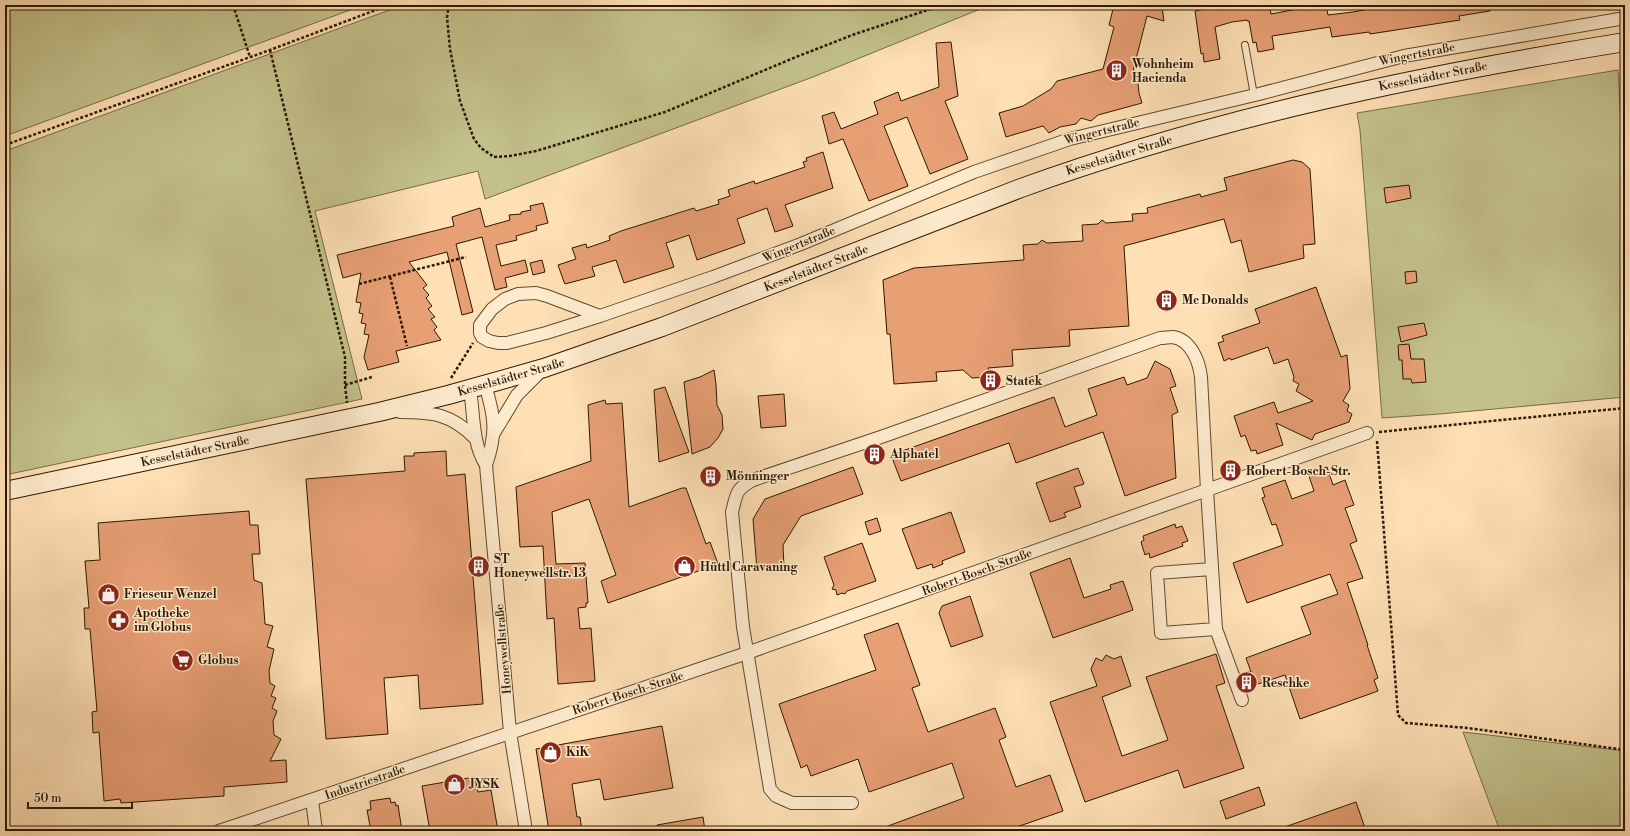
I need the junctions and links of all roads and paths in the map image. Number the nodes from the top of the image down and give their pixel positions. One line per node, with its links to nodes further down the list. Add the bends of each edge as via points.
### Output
1 (233, 5): 9 (path)
2 (389, 5): 8 (path)
3 (449, 5): 4 (path, via 447,17 450,49 460,101 474,138 481,148 494,156 536,151 665,112 854,34)
4 (943, 5)
5 (1625, 18): 10 (street, Wingertstraße, via 1404,56)
6 (1625, 42): 18 (main road, Kesselstädter Straße, via 1537,56 1396,84 1196,131 1028,185 662,327)
7 (1245, 46): 10 (lane)
8 (270, 50): 9 (path); 20 (path, via 346,357)
9 (250, 57): 11 (path)
10 (1254, 95): 15 (street, Wingertstraße, via 1070,139 1026,153 801,244)
11 (5, 145)
12 (466, 257): 13 (path)
13 (390, 277): 14 (path); 17 (path)
14 (359, 284)
15 (600, 316): 16 (street, Wingertstraße, via 507,343 489,341); 16 (street, via 548,296 536,293 518,294 492,308 480,325)
16 (480, 333): 21 (path, via 451,378)
17 (408, 346)
18 (544, 368): 21 (main road, Kesselstädter Straße); 26 (street, Honeywellstraße, via 517,395)
19 (372, 377): 20 (path)
20 (345, 385): 24 (path)
21 (470, 389): 23 (main road, Kesselstädter Straße); 26 (street, Honeywellstraße, via 490,403); 27 (street, Honeywellstraße)
22 (1625, 408): 25 (path)
23 (379, 412): 24 (main road, Kesselstädter Straße); 27 (street, via 423,412 450,418 466,428)
24 (349, 418): 30 (main road, Kesselstädter Straße)
25 (1372, 432): 29 (street, Robert-Bosch-Straße); 36 (path, via 1398,715 1406,724 1468,728)
26 (494, 433): 28 (street, Honeywellstraße)
27 (475, 438): 28 (street, Honeywellstraße, via 480,457)
28 (486, 465): 35 (street, Honeywellstraße)
29 (1207, 490): 31 (street); 33 (street, Robert-Bosch-Straße); 33 (street, via 1199,365 1193,352 1174,337 1160,338 1135,346 753,480 741,487 732,512)
30 (5, 491)
31 (1212, 570): 32 (street); 32 (street, via 1157,573 1161,633)
32 (1216, 629): 34 (street)
33 (747, 653): 35 (street, Robert-Bosch-Straße); 38 (street, via 770,789 776,796 792,803)
34 (1242, 700)
35 (510, 732): 37 (street, Industriestraße); 41 (street, Honeywellstraße)
36 (1625, 750)
37 (312, 800): 39 (street, Industriestraße); 40 (street)
38 (852, 803)
39 (219, 831)
40 (316, 831)
41 (526, 831)

